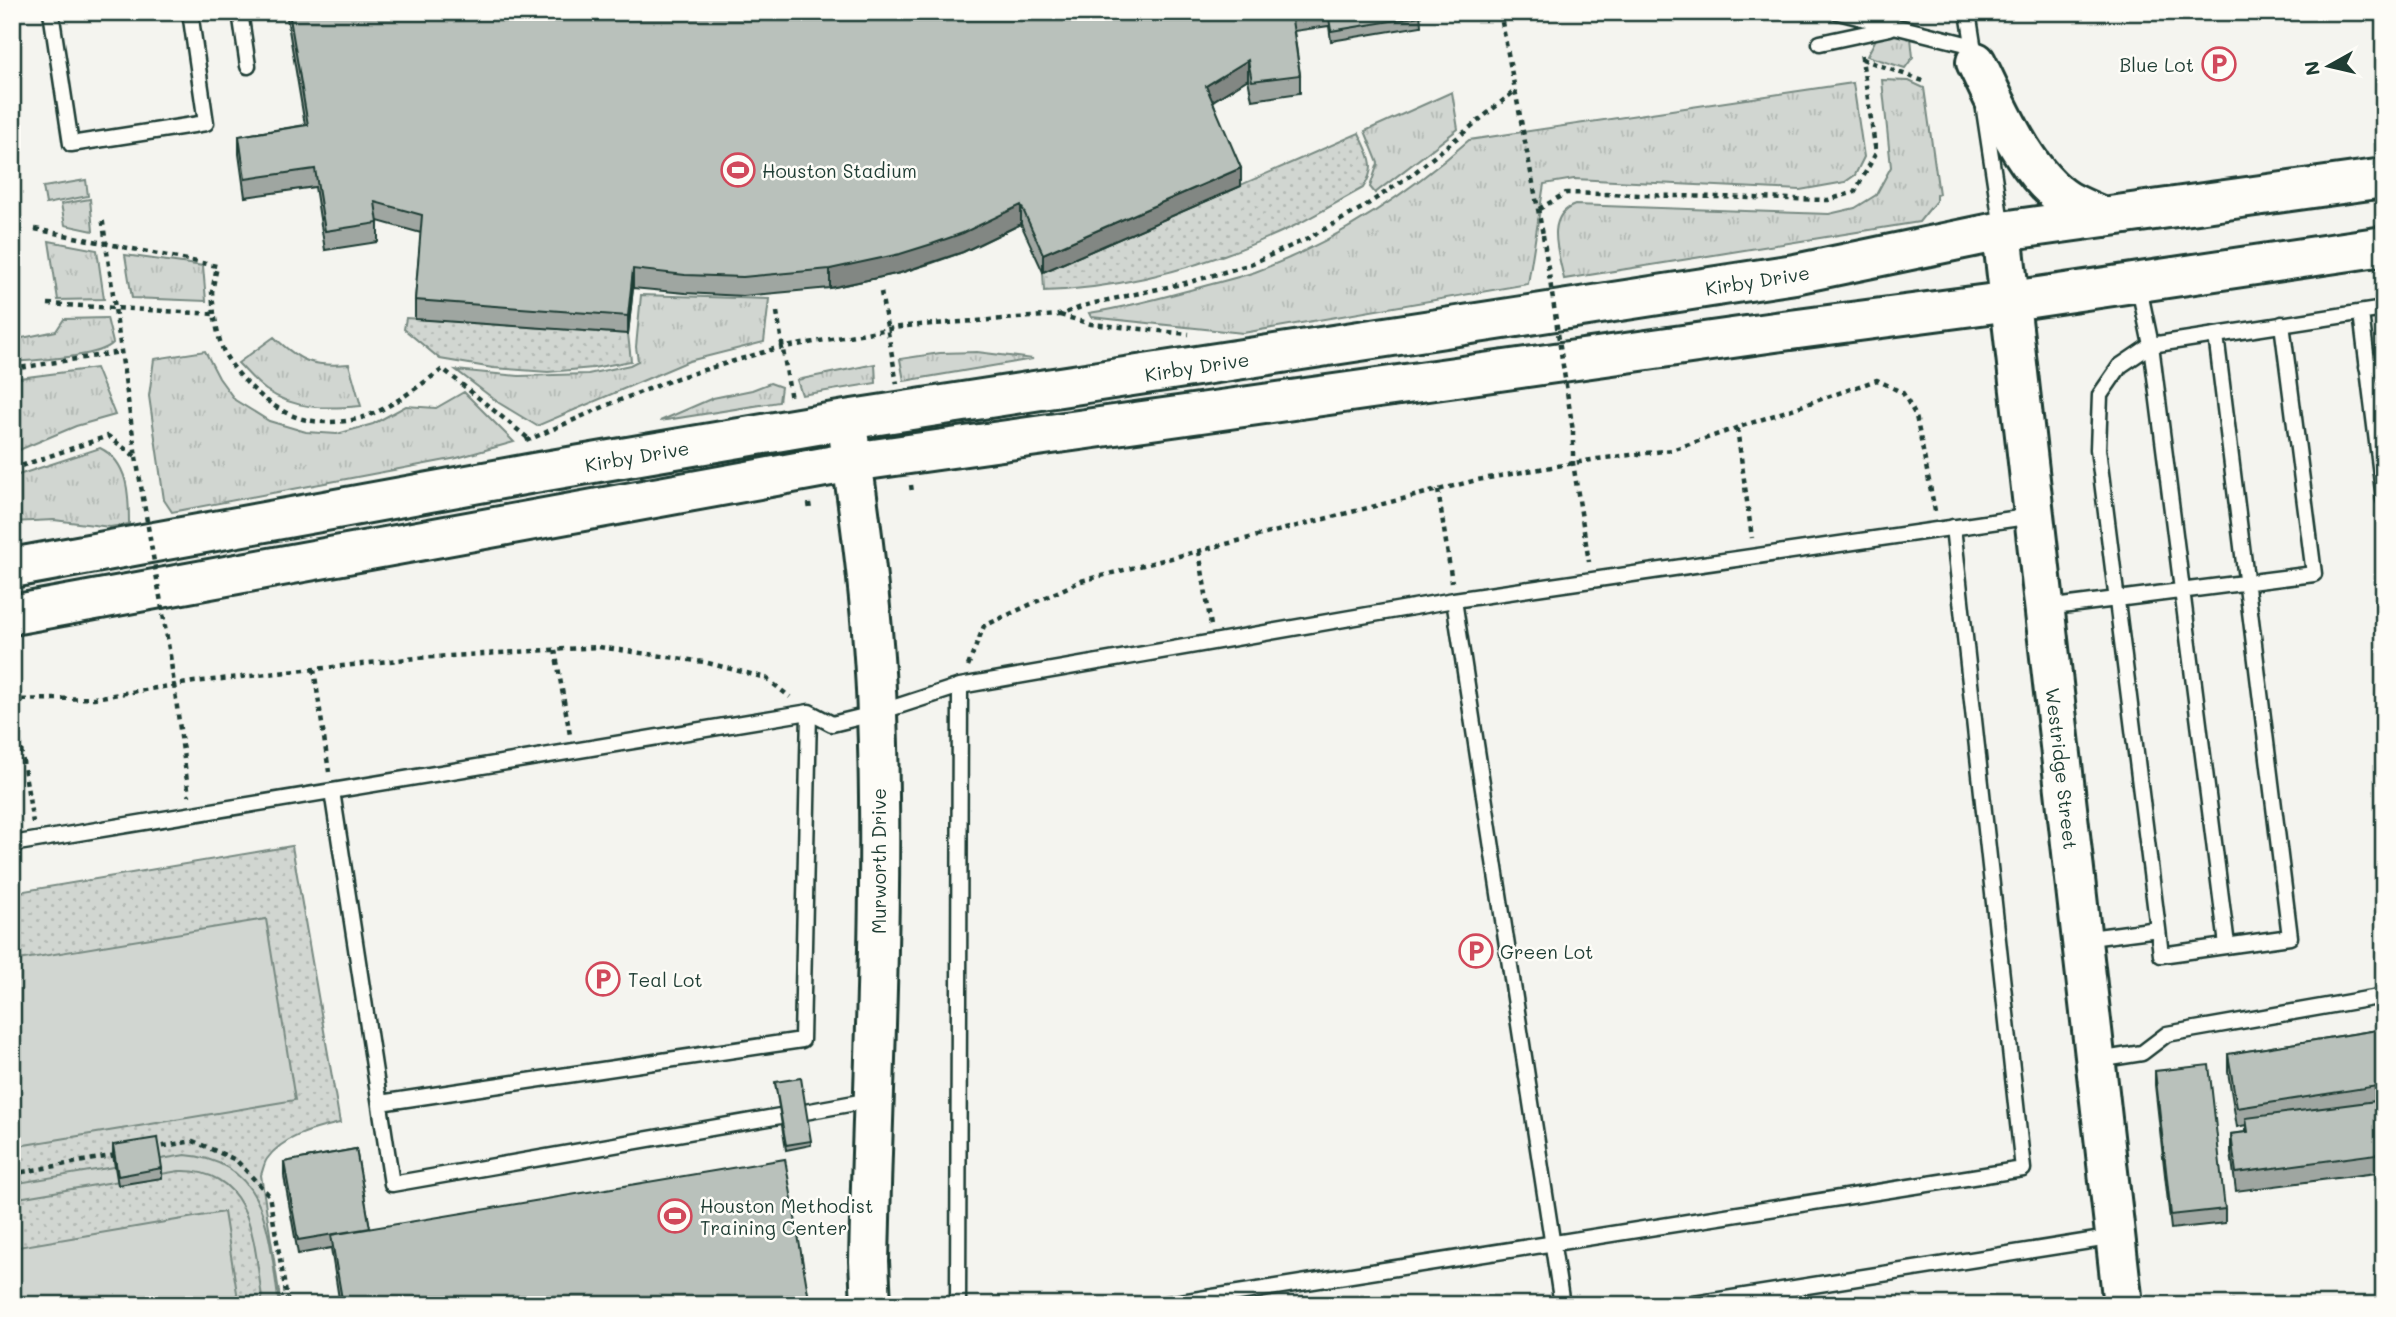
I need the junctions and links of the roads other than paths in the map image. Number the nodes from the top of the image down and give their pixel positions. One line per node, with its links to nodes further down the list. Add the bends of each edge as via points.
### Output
1 (51, 12): 2 (lane, via 71,144 206,123)
2 (190, 12)
3 (240, 12): 9 (lane)
4 (1838, 12): 6 (lane)
5 (1968, 12): 8 (lane)
6 (1894, 26): 7 (lane); 8 (lane)
7 (1820, 43)
8 (1975, 54): 11 (main road, via 2034,170 2066,200); 12 (lane)
9 (248, 66)
10 (2384, 178): 11 (main road, Kirby Drive)
11 (2103, 217): 12 (main road, Kirby Drive)
12 (2003, 231): 15 (main road, Westridge Street); 20 (main road, Kirby Drive, via 1795,274)
13 (2384, 246): 14 (main road)
14 (2138, 282): 15 (main road); 21 (lane)
15 (2011, 301): 24 (main road); 28 (main road, Westridge Street)
16 (2384, 309): 17 (lane)
17 (2361, 313): 18 (lane); 23 (lane)
18 (2282, 324): 19 (lane); 33 (lane, via 2314,574)
19 (2216, 335): 21 (lane); 33 (lane)
20 (1347, 344): 24 (main road); 25 (main road, Kirby Drive)
21 (2151, 345): 34 (lane); 35 (lane, via 2120,366 2100,395 2098,449)
22 (2384, 364): 23 (lane)
23 (2367, 367): 27 (lane)
24 (1354, 391): 26 (main road)
25 (846, 420): 26 (main road, Murworth Drive); 29 (main road, Kirby Drive)
26 (852, 462): 31 (main road); 41 (main road, Murworth Drive, via 871,617)
27 (2384, 499)
28 (2035, 516): 30 (lane); 37 (main road, Westridge Street)
29 (287, 518): 31 (main road); 32 (main road, Kirby Drive)
30 (1954, 527): 36 (lane); 54 (lane, via 2024,1169)
31 (295, 564): 38 (main road)
32 (12, 568)
33 (2247, 582): 34 (lane); 46 (lane, via 2290,937)
34 (2182, 590): 35 (lane); 46 (lane)
35 (2117, 599): 37 (lane); 44 (lane)
36 (1454, 600): 39 (lane); 54 (lane)
37 (2045, 608): 45 (main road, Westridge Street)
38 (12, 615)
39 (960, 686): 41 (lane); 56 (lane)
40 (809, 712): 41 (lane, via 832,724); 42 (lane); 50 (lane, via 802,1040)
41 (877, 713): 49 (main road, Murworth Drive, via 878,940)
42 (331, 791): 43 (lane); 50 (lane)
43 (12, 844)
44 (2158, 929): 45 (lane); 46 (lane, via 2161,954)
45 (2082, 939): 48 (main road, Westridge Street)
46 (2227, 945)
47 (2384, 996): 48 (lane, via 2167,1034 2142,1053)
48 (2095, 1060): 53 (main road, Westridge Street)
49 (872, 1100): 51 (lane); 55 (main road, Murworth Drive)
50 (380, 1103): 52 (lane, via 392,1184)
51 (805, 1112)
52 (780, 1116)
53 (2116, 1237): 59 (lane); 60 (main road, Westridge Street)
54 (1552, 1243): 57 (lane); 58 (lane)
55 (871, 1305)
56 (958, 1305)
57 (1162, 1305)
58 (1562, 1305)
59 (1688, 1305)
60 (2123, 1305)

